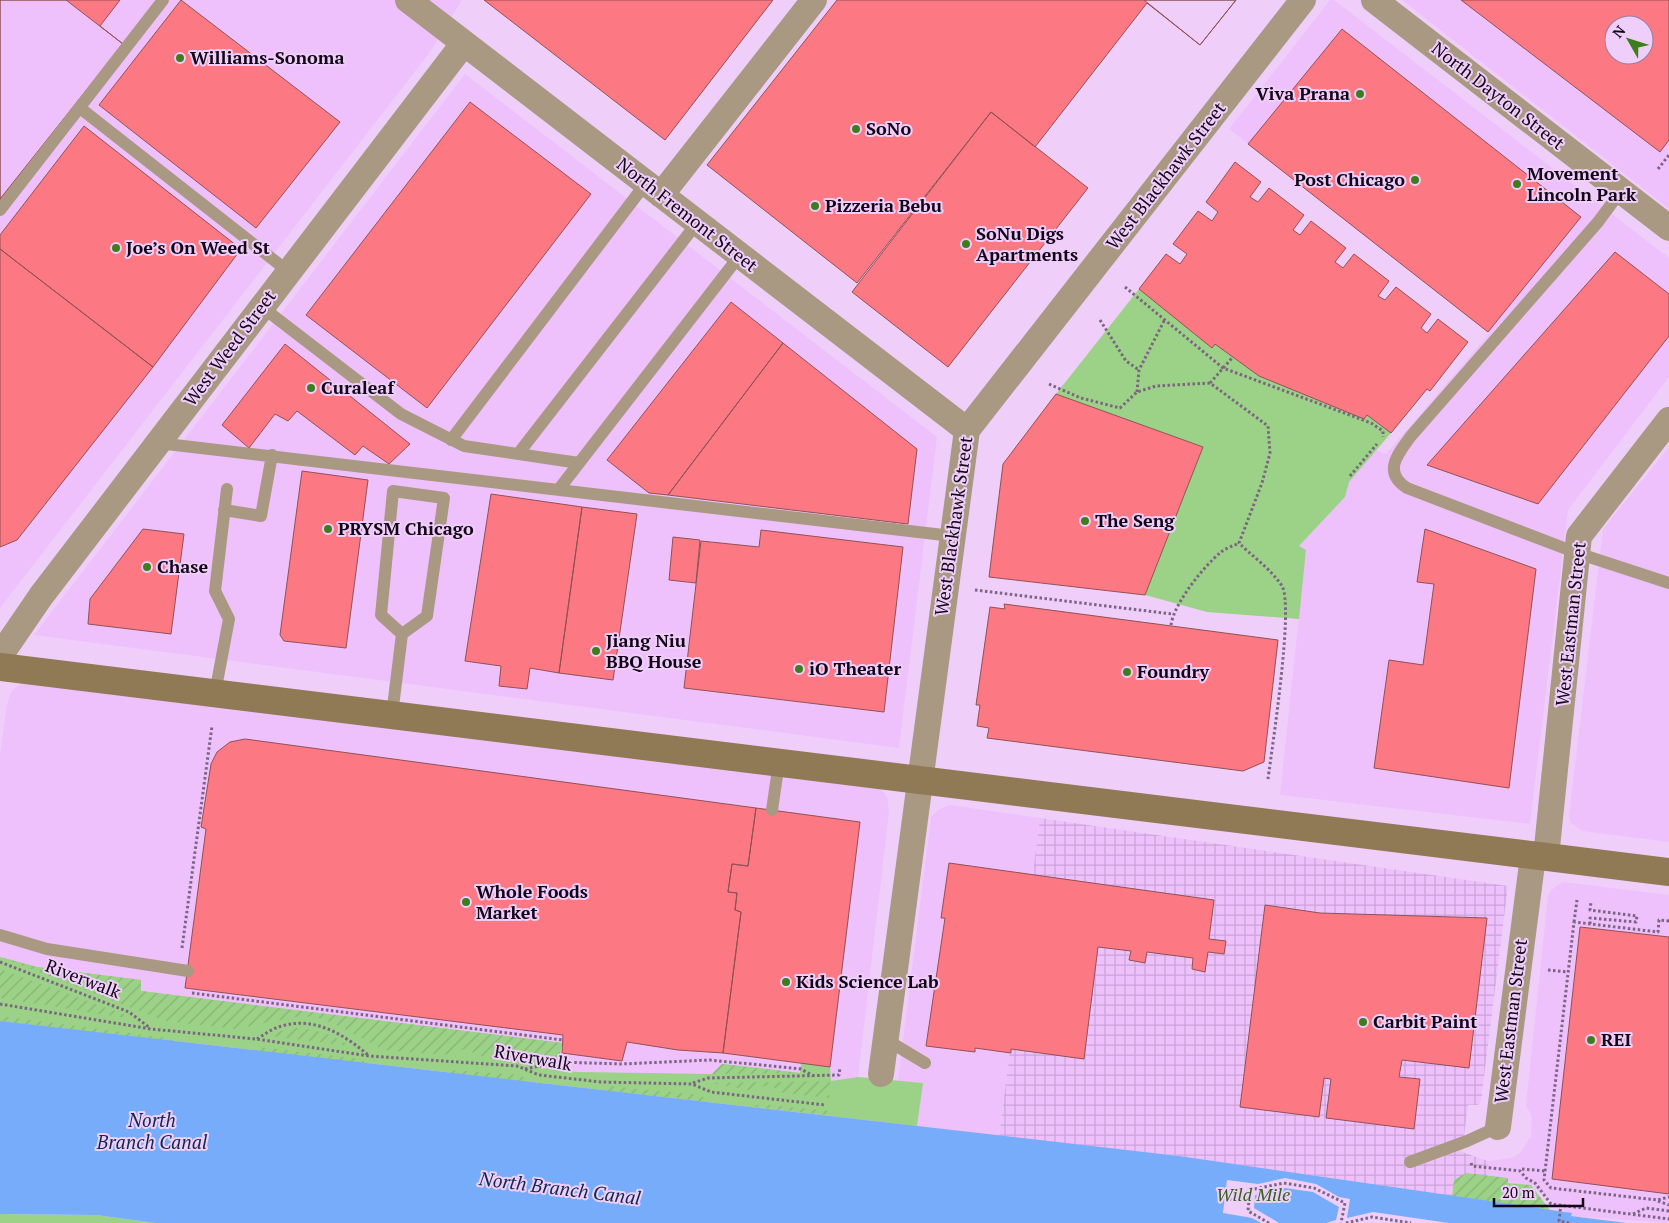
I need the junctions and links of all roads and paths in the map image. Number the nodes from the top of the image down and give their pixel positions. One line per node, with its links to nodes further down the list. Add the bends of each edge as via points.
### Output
1 (163, 0): 7 (lane)
2 (408, 0): 6 (street, North Fremont Street)
3 (814, 0): 10 (street)
4 (1303, 0): 28 (street, West Blackhawk Street)
5 (1374, 0): 11 (street, North Dayton Street)
6 (464, 43): 10 (street, North Fremont Street); 16 (street, West Weed Street)
7 (80, 108): 12 (lane); 16 (lane)
8 (1669, 155): 9 (path)
9 (1658, 169)
10 (654, 189): 13 (street, North Fremont Street); 30 (lane)
11 (1621, 191): 14 (street, North Dayton Street); 40 (lane, via 1598,222 1411,436 1397,454 1393,470 1399,483 1407,488)
12 (0, 210)
13 (698, 223): 15 (street, North Fremont Street); 32 (lane)
14 (1669, 228)
15 (740, 255): 28 (street, North Fremont Street); 34 (lane)
16 (289, 272): 18 (street, West Weed Street)
17 (1126, 287): 20 (path)
18 (262, 308): 30 (lane, via 402,414); 31 (street, West Weed Street)
19 (1100, 320): 23 (path, via 1126,361)
20 (1165, 320): 22 (path); 23 (path)
21 (1232, 358): 22 (path)
22 (1223, 368): 24 (path); 29 (path, via 1371,423 1383,431)
23 (1139, 370): 26 (path)
24 (1210, 383): 26 (path, via 1156,386); 39 (path, via 1268,426 1270,453)
25 (1049, 384): 26 (path, via 1081,398 1120,408)
26 (1137, 392)
27 (1669, 420): 40 (street, West Eastman Street, via 1579,536)
28 (967, 430): 38 (street, West Blackhawk Street)
29 (1382, 438)
30 (451, 440): 32 (lane, via 464,446)
31 (158, 443): 33 (lane); 46 (street, West Weed Street, via 41,596)
32 (518, 454): 34 (lane)
33 (272, 455): 36 (lane); 37 (lane, via 262,516)
34 (580, 463): 36 (lane)
35 (227, 489): 37 (lane)
36 (559, 489): 38 (lane)
37 (224, 510): 48 (lane, via 215,591 229,619)
38 (952, 536): 53 (street, West Blackhawk Street)
39 (1239, 544): 43 (path, via 1223,550 1206,567); 52 (path, via 1263,564 1283,588 1286,620)
40 (1577, 553): 41 (lane); 55 (street, West Eastman Street)
41 (1669, 583)
42 (972, 590): 43 (path)
43 (1172, 614): 44 (path)
44 (1171, 625)
45 (402, 634): 45 (lane, via 427,616 444,498 393,491 381,615); 49 (lane)
46 (0, 656)
47 (0, 667): 48 (street)
48 (215, 693): 49 (street)
49 (392, 715): 51 (street)
50 (212, 726): 63 (path)
51 (779, 762): 53 (street); 54 (lane)
52 (1268, 779)
53 (920, 780): 55 (street); 73 (street, West Blackhawk Street)
54 (772, 810)
55 (1540, 856): 56 (street); 82 (street, West Eastman Street)
56 (1669, 872)
57 (1577, 900): 60 (path)
58 (1591, 902): 61 (path, via 1590,910 1637,916 1636,922 1590,918)
59 (1669, 921): 61 (path, via 1659,920 1658,932)
60 (1574, 922): 61 (path); 67 (path)
61 (1590, 924)
62 (0, 935): 66 (lane, via 47,949)
63 (182, 948)
64 (0, 962): 70 (path, Riverwalk, via 129,1012)
65 (1548, 970): 67 (path)
66 (188, 971)
67 (1568, 972): 86 (path)
68 (183, 992): 72 (path)
69 (0, 1004): 70 (path, Riverwalk)
70 (151, 1029): 71 (path, Riverwalk)
71 (256, 1039): 74 (path, Riverwalk); 74 (path, via 279,1026 296,1022 314,1024 354,1043)
72 (563, 1040)
73 (885, 1040): 75 (lane); 78 (street, West Blackhawk Street)
74 (369, 1056): 77 (path, Riverwalk)
75 (925, 1064)
76 (840, 1068): 79 (path, Riverwalk, via 839,1076)
77 (525, 1069): 79 (path, via 560,1062 621,1064 710,1060 801,1069); 80 (path, Riverwalk, via 538,1075 601,1082)
78 (881, 1074)
79 (813, 1076): 80 (path, Riverwalk, via 708,1078)
80 (692, 1084): 81 (path, Riverwalk, via 711,1092)
81 (825, 1105)
82 (1498, 1127): 84 (lane, via 1468,1142)
83 (1470, 1160): 91 (path, via 1472,1166 1520,1171 1535,1183 1551,1204)
84 (1410, 1162)
85 (1522, 1169): 86 (path)
86 (1545, 1171): 89 (path, via 1544,1180 1551,1188)
87 (1669, 1197): 89 (path)
88 (1229, 1199): 90 (path)
89 (1657, 1200): 92 (path)
90 (1249, 1202): 96 (path, via 1248,1212); 97 (path, via 1250,1190 1284,1183 1314,1188 1345,1204)
91 (1561, 1204): 94 (path); 100 (path, via 1559,1221)
92 (1669, 1205)
93 (1669, 1211): 94 (path, via 1646,1208)
94 (1632, 1214): 95 (path)
95 (1669, 1219)
96 (1269, 1223)
97 (1341, 1223)
98 (1346, 1223): 99 (path, via 1372,1217)
99 (1411, 1223)
100 (1569, 1223)

